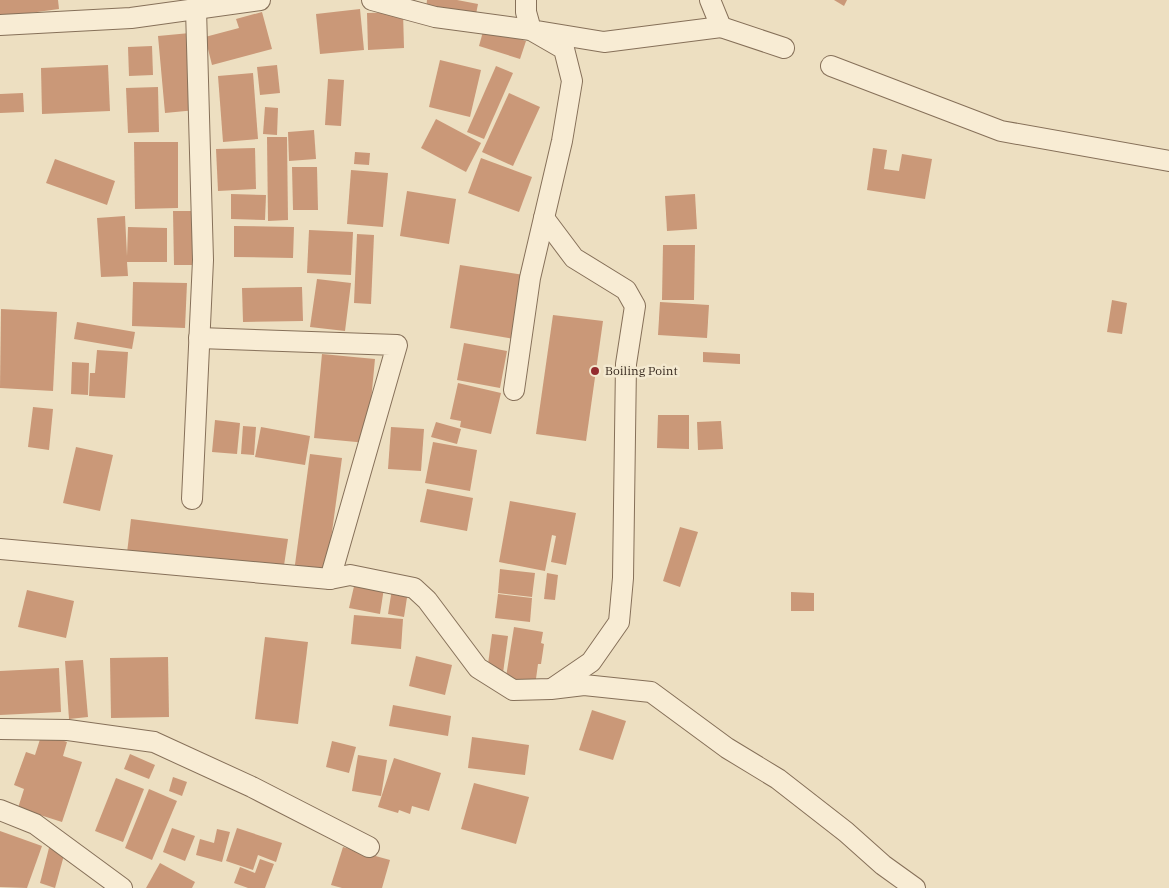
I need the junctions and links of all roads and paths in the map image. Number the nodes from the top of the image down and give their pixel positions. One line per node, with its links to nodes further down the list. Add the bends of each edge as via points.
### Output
1 (260, 0): 5 (street)
2 (372, 0): 8 (street, via 435,17)
3 (526, 0): 8 (street)
4 (710, 0): 7 (street)
5 (196, 9): 6 (street, via 131,18); 13 (street, via 203,260)
6 (0, 25)
7 (721, 27): 8 (street, via 604,42); 9 (street)
8 (531, 30): 12 (street, via 564,49 572,81)
9 (784, 48)
10 (831, 66): 11 (street, via 1001,131)
11 (1169, 161)
12 (544, 218): 14 (street, via 530,278); 18 (street, via 574,258 626,290 634,306 626,364 623,578 619,622 591,662)
13 (199, 338): 15 (street); 17 (street, via 397,345)
14 (514, 390)
15 (192, 499)
16 (0, 549): 17 (street)
17 (330, 579): 18 (street, via 350,575 414,588 427,600 478,668 513,690)
18 (551, 689): 23 (street, via 584,686 652,692 727,748 778,779)
19 (0, 729): 21 (street, via 68,730 154,742)
20 (0, 810): 22 (street, via 35,824)
21 (370, 847)
22 (122, 888)
23 (915, 888)

